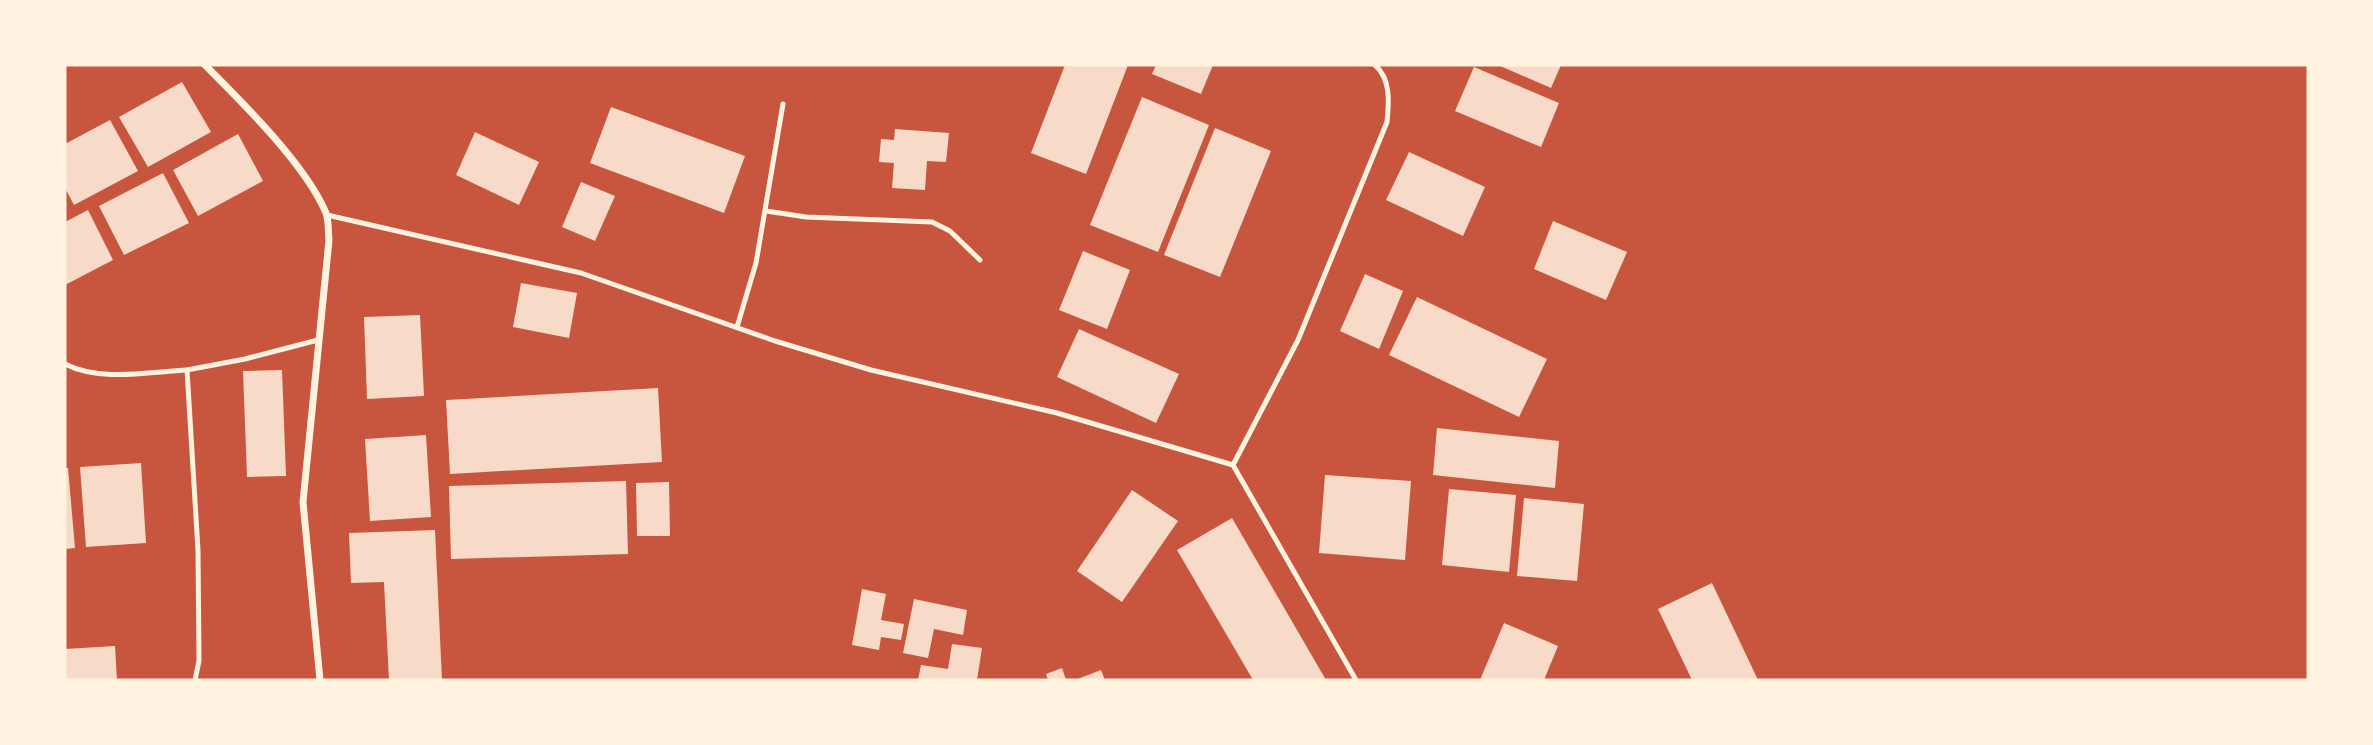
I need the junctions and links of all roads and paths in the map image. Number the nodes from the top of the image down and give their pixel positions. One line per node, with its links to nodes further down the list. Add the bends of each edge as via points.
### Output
1 (205, 65): 5 (street, via 251,111 308,183)
2 (1375, 65): 11 (lane, via 1389,93 1387,122 1298,340)
3 (783, 104): 4 (lane)
4 (766, 211): 6 (lane, via 932,222 950,231); 7 (lane)
5 (327, 215): 7 (lane, via 581,273); 8 (street, via 329,240)
6 (980, 260)
7 (737, 327): 11 (lane, via 871,370 1057,413)
8 (318, 340): 10 (lane); 13 (street, via 303,502)
9 (65, 365): 10 (lane, via 119,374)
10 (187, 370): 12 (lane, via 198,550 199,661)
11 (1233, 465): 14 (lane)
12 (195, 680)
13 (320, 680)
14 (1356, 680)

